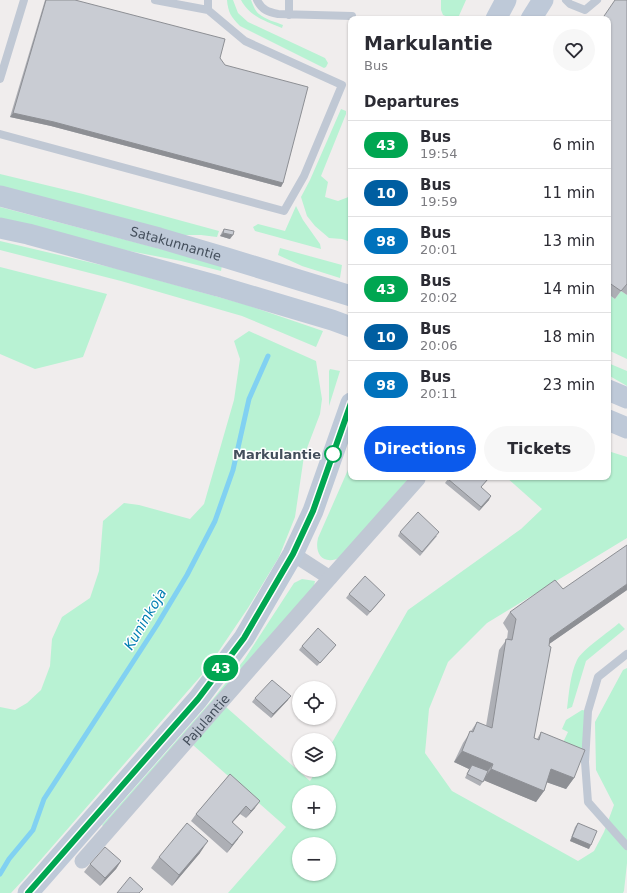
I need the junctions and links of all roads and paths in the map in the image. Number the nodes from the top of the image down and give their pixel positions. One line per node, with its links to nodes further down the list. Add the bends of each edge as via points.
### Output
1 (24, 0): 17 (lane)
2 (155, 0): 11 (lane)
3 (208, 0): 11 (lane)
4 (257, 0): 12 (lane)
5 (265, 0): 12 (lane)
6 (289, 0): 13 (lane)
7 (506, 0): 15 (main road)
8 (543, 0): 16 (main road)
9 (566, 0): 10 (lane, via 585,10)
10 (598, 0)
11 (208, 10): 18 (lane, via 245,41 342,85 304,176 284,211)
12 (264, 10): 13 (lane)
13 (289, 15): 14 (lane)
14 (352, 16)
15 (498, 16)
16 (533, 16)
17 (0, 79)
18 (0, 134)
19 (0, 196): 21 (main road, Satakunnantie, via 159,238)
20 (0, 228): 22 (main road, via 218,286)
21 (348, 295)
22 (348, 326)
23 (611, 391): 24 (main road)
24 (627, 398)
25 (348, 412): 29 (main road, via 313,511)
26 (611, 421): 27 (main road)
27 (627, 428)
28 (417, 480): 30 (street, Pajulantie)
29 (293, 554): 30 (street); 33 (main road, via 244,638)
30 (330, 578): 33 (street, Pajulantie)
31 (627, 654): 32 (lane, via 598,677 588,711 585,762 588,802)
32 (627, 846)
33 (74, 855): 34 (main road)
34 (28, 893)

